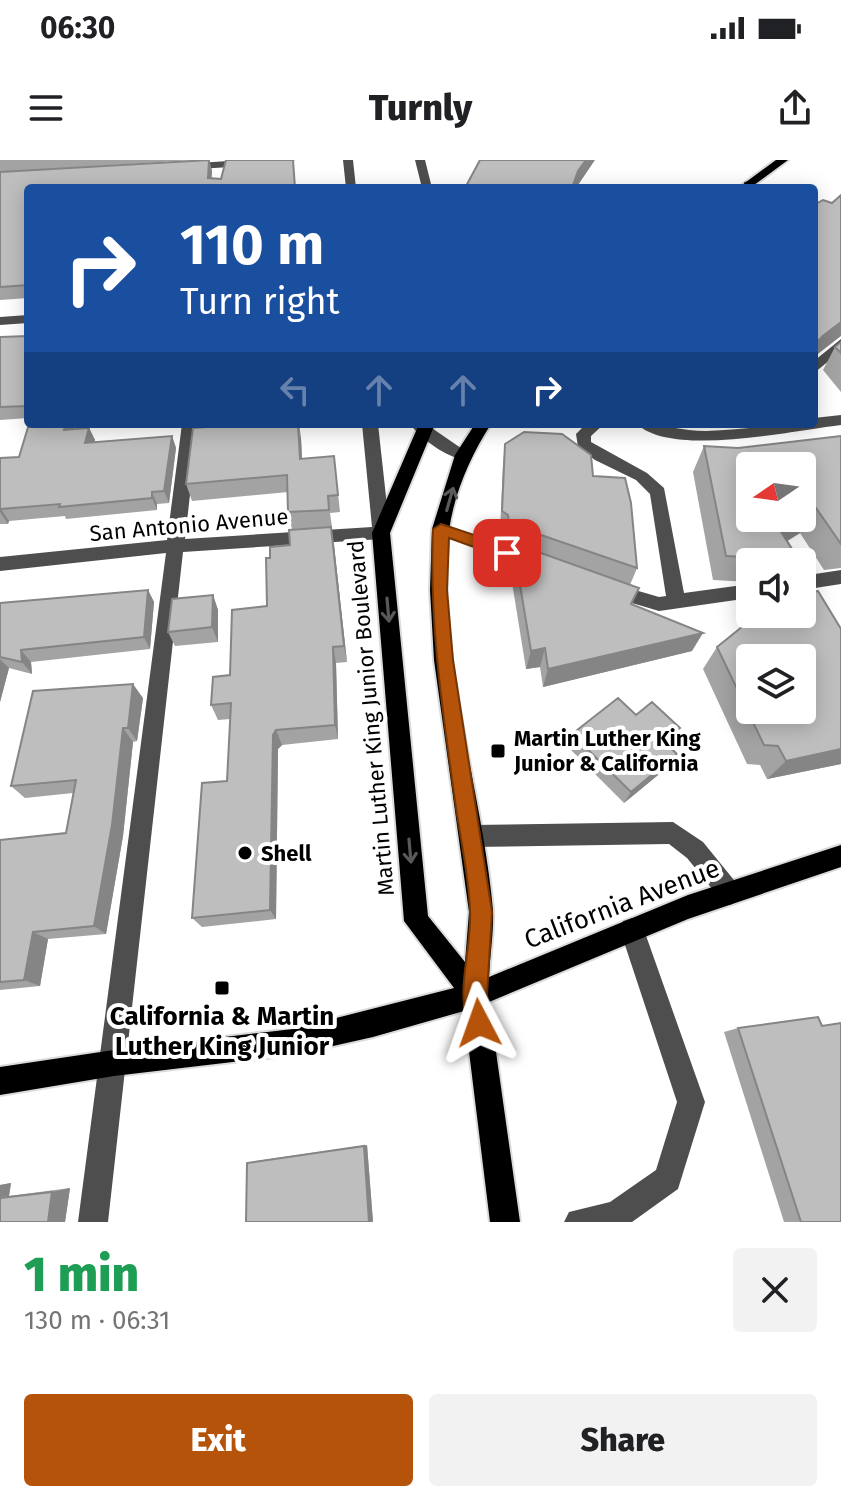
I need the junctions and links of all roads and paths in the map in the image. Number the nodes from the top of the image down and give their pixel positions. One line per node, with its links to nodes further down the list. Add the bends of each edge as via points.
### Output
1 (290, 160): 5 (street, via 220,170)
2 (348, 160): 7 (street)
3 (420, 160): 8 (street)
4 (783, 160): 9 (main road)
5 (194, 163): 6 (street)
6 (164, 168)
7 (351, 184)
8 (426, 184)
9 (754, 184)
10 (24, 319): 11 (street)
11 (0, 321)
12 (841, 343): 13 (street)
13 (818, 365)
14 (841, 420): 15 (street)
15 (818, 423)
16 (189, 428): 27 (street)
17 (370, 428): 26 (street)
18 (422, 428): 26 (main road, Martin Luther King Junior Boulevard)
19 (426, 428): 24 (street)
20 (480, 428): 24 (main road)
21 (591, 428): 34 (street, via 583,443 591,452 650,481 658,492)
22 (661, 428): 23 (street, via 681,433)
23 (742, 428)
24 (463, 455): 25 (main road, one-way to 24)
25 (441, 529): 29 (street); 35 (main road, via 444,660)
26 (381, 533): 27 (street, San Antonio Avenue); 39 (main road, Martin Luther King Junior Boulevard, one-way to 39, via 416,921)
27 (174, 546): 28 (street, San Antonio Avenue); 40 (street)
28 (0, 564)
29 (554, 570)
30 (841, 577): 31 (street)
31 (816, 581)
32 (598, 586): 34 (street, via 642,602)
33 (736, 593): 34 (street)
34 (676, 602)
35 (472, 836): 37 (street, via 673,833 695,850); 39 (main road, via 481,912)
36 (841, 856): 37 (main road, California Avenue)
37 (730, 893): 38 (main road, California Avenue)
38 (632, 930): 39 (main road, California Avenue); 44 (street, via 691,1102 668,1179 615,1216)
39 (475, 995): 40 (main road, California Avenue, via 293,1042); 43 (main road)
40 (114, 1063): 41 (main road, California Avenue); 42 (street)
41 (0, 1081)
42 (93, 1222)
43 (505, 1222)
44 (579, 1222)

